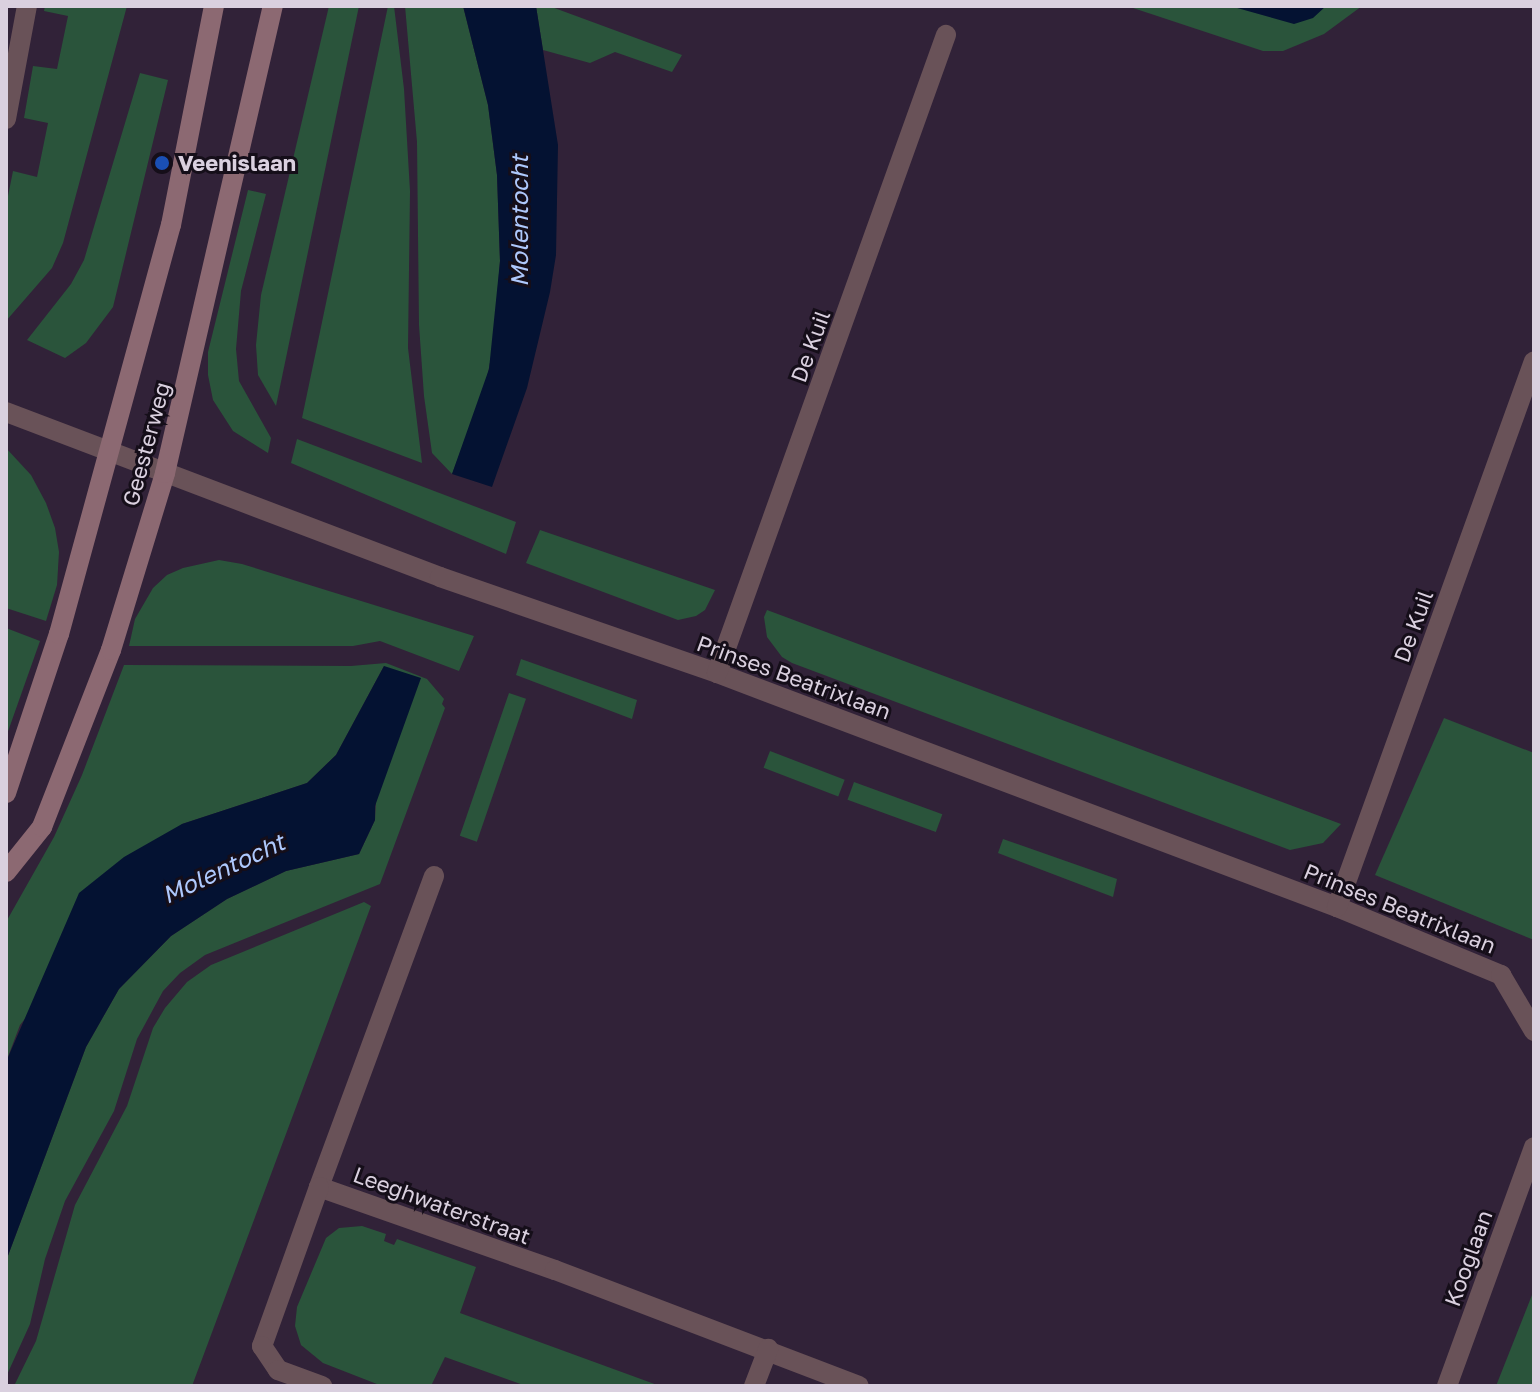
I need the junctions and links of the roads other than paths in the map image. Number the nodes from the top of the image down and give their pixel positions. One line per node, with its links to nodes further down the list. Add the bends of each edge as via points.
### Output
1 (27, 6): 5 (street)
2 (214, 6): 8 (main road, Geesterweg, via 171,225)
3 (273, 6): 9 (main road, Geesterweg)
4 (946, 35): 10 (street, De Kuil)
5 (6, 119)
6 (1534, 361): 14 (street, De Kuil)
7 (6, 412): 8 (street, Prinses Beatrixlaan)
8 (109, 452): 9 (street, Prinses Beatrixlaan); 11 (main road, Geesterweg, via 59,634)
9 (165, 473): 10 (street, Prinses Beatrixlaan, via 440,577); 12 (main road, Geesterweg, via 85,723 42,827)
10 (717, 673): 14 (street, Prinses Beatrixlaan)
11 (6, 793)
12 (6, 872)
13 (434, 876): 17 (street, Leeghwaterstraat)
14 (1337, 907): 15 (street, Prinses Beatrixlaan, via 1501,975)
15 (1534, 1031)
16 (1534, 1147): 22 (street, Kooglaan)
17 (319, 1187): 18 (street, Leeghwaterstraat); 19 (street, via 262,1346 278,1370)
18 (768, 1349): 20 (street); 21 (street, Leeghwaterstraat)
19 (322, 1386)
20 (754, 1386)
21 (859, 1386)
22 (1447, 1386)

